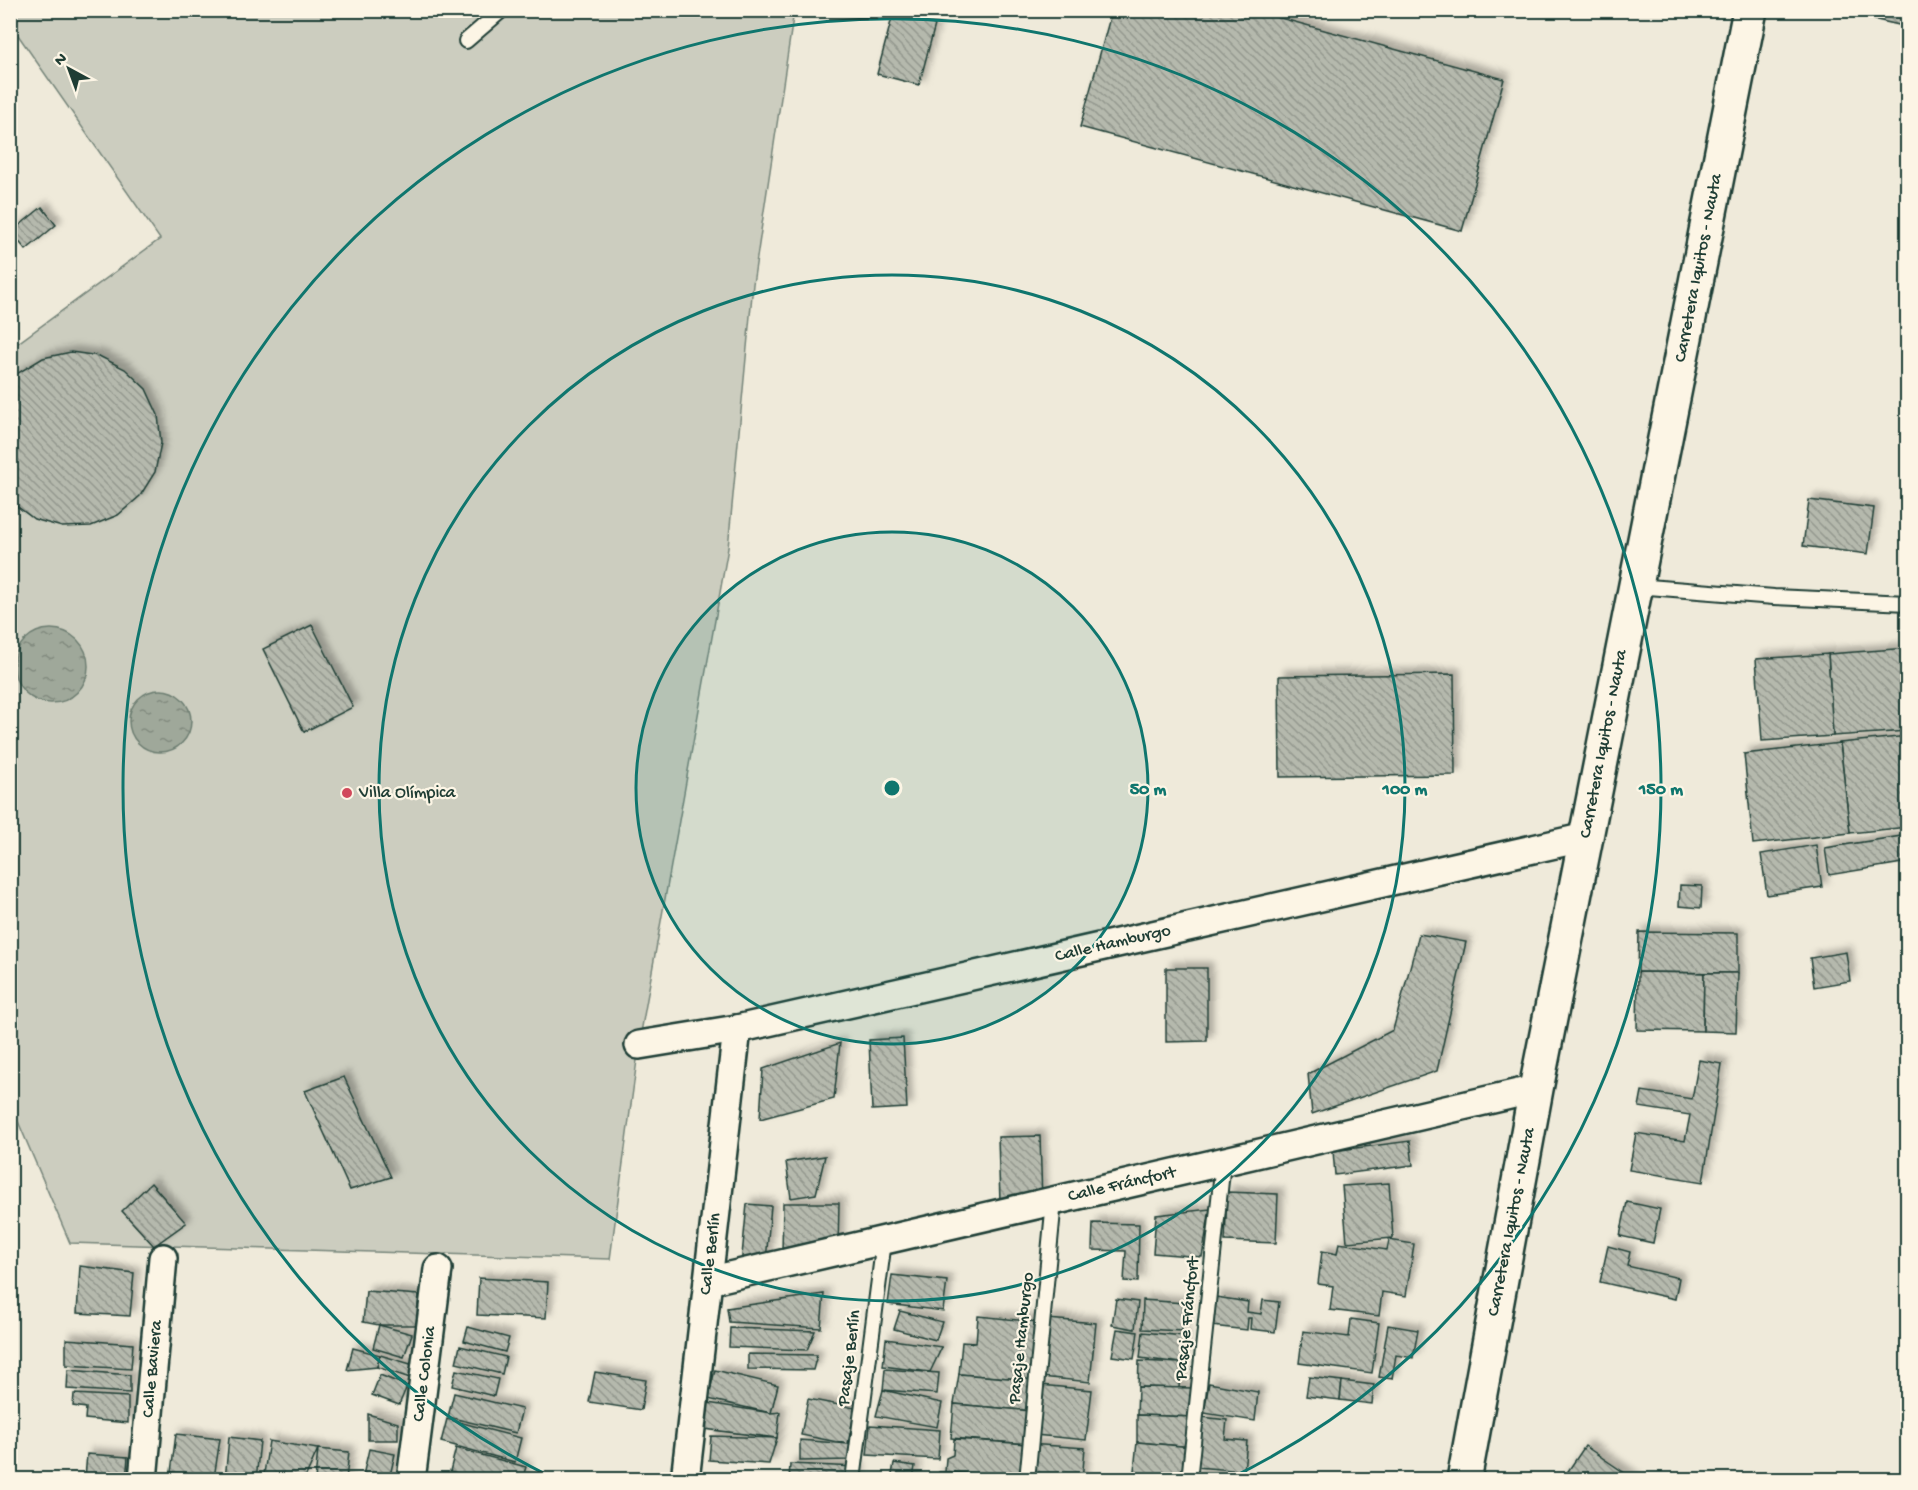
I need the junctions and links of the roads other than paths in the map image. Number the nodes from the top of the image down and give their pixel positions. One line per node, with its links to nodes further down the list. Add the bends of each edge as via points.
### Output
1 (502, 10): 3 (lane)
2 (1750, 10): 4 (main road, Carretera Iquitos - Nauta)
3 (466, 41)
4 (1636, 586): 5 (lane); 6 (main road, Carretera Iquitos - Nauta)
5 (1908, 603)
6 (1586, 837): 7 (street, Calle Hamburgo); 9 (main road, Carretera Iquitos - Nauta)
7 (737, 1029): 8 (street, Calle Hamburgo); 15 (street, Calle Berlín)
8 (639, 1045)
9 (1536, 1089): 10 (street, Calle Fráncfort); 22 (main road, Carretera Iquitos - Nauta)
10 (1223, 1162): 11 (street, Calle Fráncfort); 21 (lane, Pasaje Fráncfort)
11 (1054, 1201): 12 (street, Calle Fráncfort); 20 (lane, Pasaje Hamburgo)
12 (884, 1240): 15 (street, Calle Fráncfort); 19 (lane, Pasaje Berlín)
13 (163, 1258): 16 (street, Calle Baviera)
14 (438, 1269): 17 (street, Calle Colonia)
15 (708, 1281): 18 (street, Calle Berlín)
16 (143, 1479)
17 (411, 1479)
18 (685, 1479)
19 (853, 1479)
20 (1026, 1479)
21 (1189, 1479)
22 (1464, 1479)

